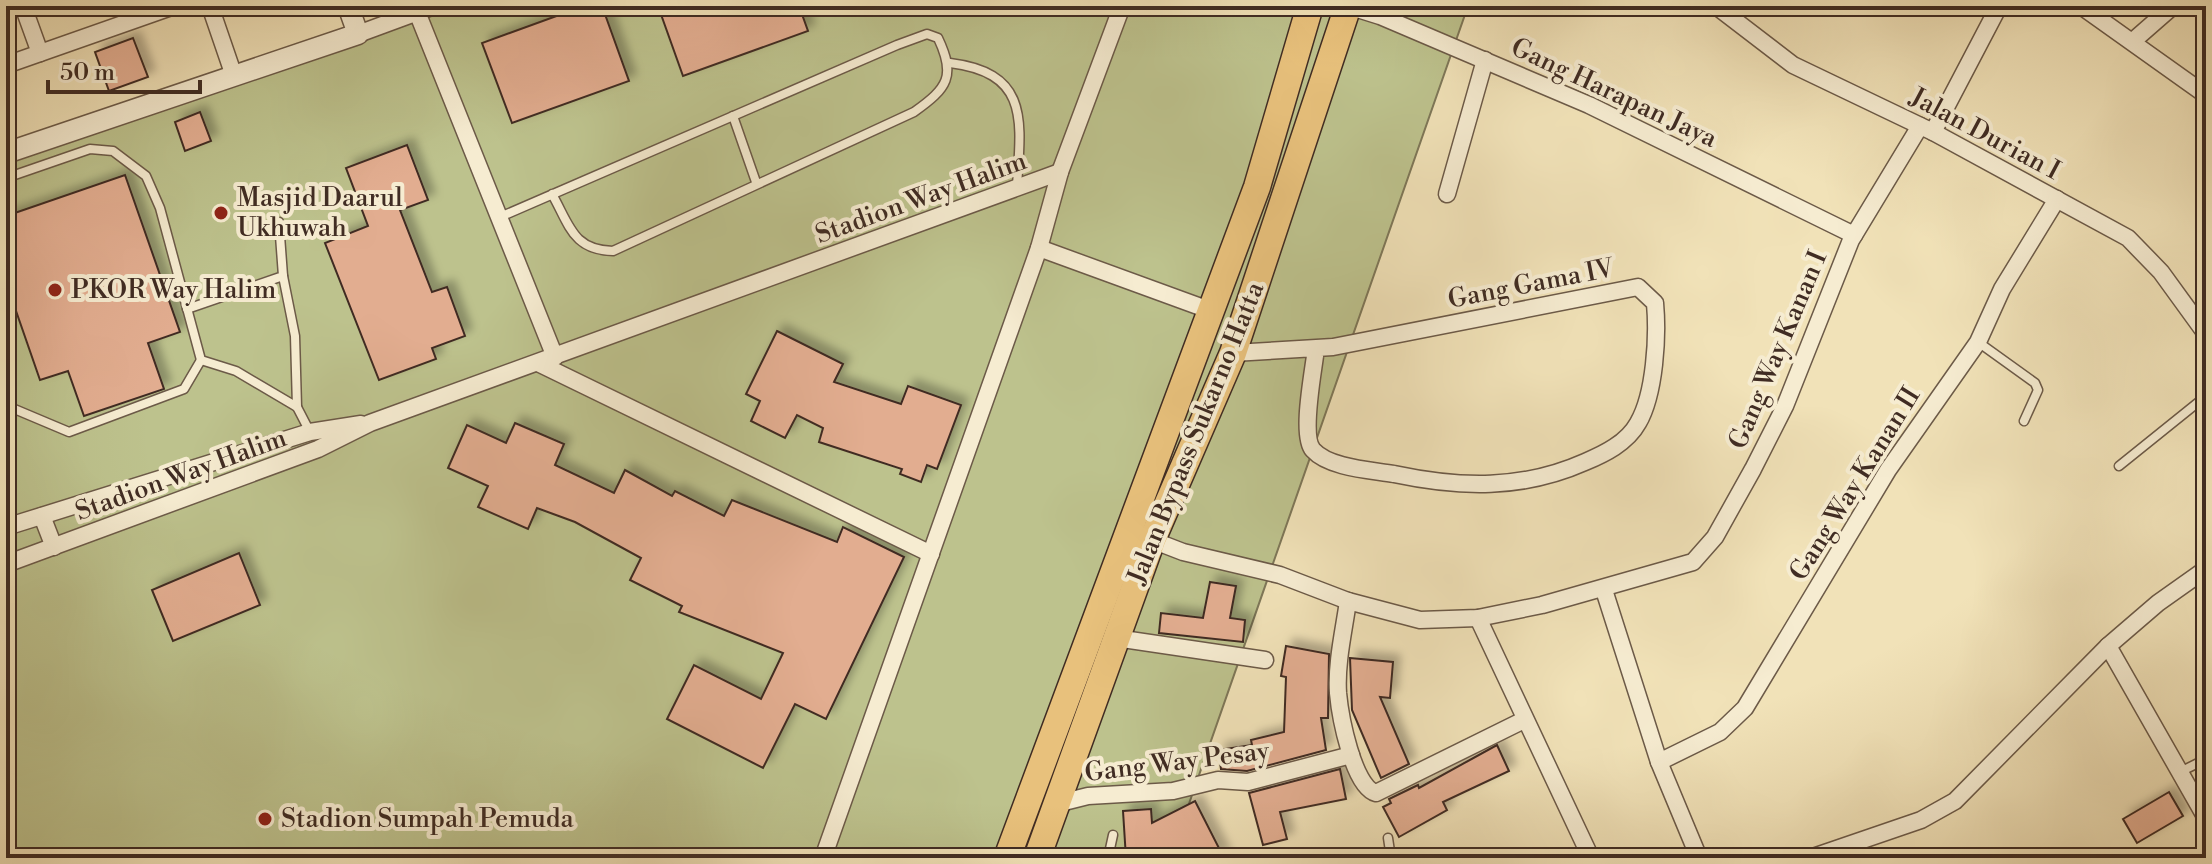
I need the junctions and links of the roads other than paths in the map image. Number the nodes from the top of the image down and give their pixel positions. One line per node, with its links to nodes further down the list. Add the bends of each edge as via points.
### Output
1 (23, 6): 18 (street)
2 (116, 6): 15 (street)
3 (174, 6): 15 (street)
4 (210, 6): 22 (street)
5 (348, 6): 16 (street)
6 (434, 6): 14 (street)
7 (1122, 6): 27 (street)
8 (1310, 6): 40 (highway, Jalan Bypass Sukarno Hatta, via 1257,187)
9 (1348, 6): 19 (street, Gang Harapan Jaya); 44 (highway, Jalan Bypass Sukarno Hatta)
10 (1716, 6): 25 (street, Jalan Durian I, via 1793,65)
11 (1999, 6): 25 (street, Gang Way Kanan I)
12 (2081, 6): 17 (street)
13 (2173, 6): 17 (street)
14 (417, 12): 16 (street); 34 (street)
15 (122, 24): 18 (street)
16 (358, 34): 22 (street)
17 (2133, 41): 23 (street)
18 (40, 53): 21 (street)
19 (1485, 60): 32 (street); 36 (street, Gang Harapan Jaya)
20 (950, 63): 24 (lane, via 938,38 927,34); 29 (lane, via 945,85 914,112); 30 (lane, via 979,67 1013,94 1021,125)
21 (6, 65)
22 (234, 76): 26 (street)
23 (2206, 95)
24 (733, 116): 29 (lane); 31 (lane)
25 (1927, 129): 33 (street, Jalan Durian I); 36 (street, Gang Way Kanan I)
26 (6, 153)
27 (1060, 172): 30 (street, Stadion Way Halim); 37 (street, Stadion Way Halim)
28 (6, 178): 39 (lane, via 90,149 113,151 125,159 146,176 160,208)
29 (756, 182): 31 (lane, via 613,251 590,250 577,239)
30 (1017, 188): 45 (street, Stadion Way Halim)
31 (552, 194): 34 (lane)
32 (1447, 194)
33 (2057, 199): 41 (street, Jalan Durian I, via 2128,238 2161,272); 42 (street, Gang Way Kanan II, via 2002,289)
34 (499, 218): 45 (street)
35 (279, 222): 38 (lane)
36 (1854, 235): 67 (street, Gang Way Kanan I, via 1785,406 1715,537 1693,562)
37 (1039, 248): 40 (street); 64 (street, Stadion Way Halim)
38 (283, 276): 39 (lane); 50 (lane, via 295,336)
39 (187, 309): 46 (lane)
40 (1209, 310): 83 (highway, Jalan Bypass Sukarno Hatta)
41 (2206, 334)
42 (1978, 342): 52 (lane, via 2035,383 2038,390); 76 (street, Gang Way Kanan II, via 1888,470 1745,708 1720,732)
43 (1316, 348): 43 (street, Gang Gama IV, via 1638,287 1655,303 1653,369 1638,424 1610,451 1583,463 1536,480 1494,486 1422,480 1341,464 1318,454 1307,437); 44 (street, Gang Gama IV)
44 (1233, 353): 62 (highway, Jalan Bypass Sukarno Hatta)
45 (555, 357): 47 (street, Stadion Way Halim)
46 (201, 360): 50 (lane, via 236,371); 51 (lane, via 184,389 69,432)
47 (538, 363): 53 (street, Stadion Way Halim); 64 (street)
48 (2206, 396): 57 (lane)
49 (6, 397): 51 (lane)
50 (297, 407): 54 (lane)
51 (12, 408): 55 (lane)
52 (2024, 421)
53 (370, 423): 54 (street, Stadion Way Halim); 56 (street, Stadion Way Halim)
54 (310, 432): 56 (lane); 58 (street, Stadion Way Halim)
55 (6, 440)
56 (318, 449): 59 (street, Stadion Way Halim)
57 (2119, 466)
58 (148, 483): 59 (street); 60 (street, Stadion Way Halim)
59 (158, 510): 63 (street, Stadion Way Halim)
60 (42, 516): 61 (street, Stadion Way Halim); 63 (street)
61 (6, 527)
62 (1152, 540): 68 (street, Gang Way Kanan I, via 1280,575); 70 (highway, Jalan Bypass Sukarno Hatta)
63 (54, 547): 65 (street, Stadion Way Halim)
64 (931, 554): 82 (street, Stadion Way Halim)
65 (6, 564)
66 (2206, 569): 71 (street)
67 (1604, 590): 69 (street, Gang Way Kanan I); 76 (street)
68 (1348, 601): 69 (street, Gang Way Kanan I, via 1420,620); 74 (street, via 1338,692)
69 (1478, 618): 73 (street)
70 (1116, 638): 72 (street); 78 (highway, Jalan Bypass Sukarno Hatta)
71 (2108, 646): 77 (street); 89 (street, via 1944,809)
72 (1265, 660)
73 (1524, 720): 74 (street, via 1376,793 1363,786); 87 (street)
74 (1351, 755): 78 (street, Gang Way Pesay, via 1248,782 1218,780 1173,791 1088,796)
75 (2206, 759): 77 (lane)
76 (1659, 762): 88 (street)
77 (2180, 772): 79 (street)
78 (1056, 804): 84 (highway, Jalan Bypass Sukarno Hatta)
79 (2206, 818)
80 (1113, 835): 85 (lane)
81 (1388, 838): 86 (lane)
82 (823, 858)
83 (1007, 858)
84 (1037, 858)
85 (1108, 858)
86 (1391, 858)
87 (1591, 858)
88 (1699, 858)
89 (1810, 858)

